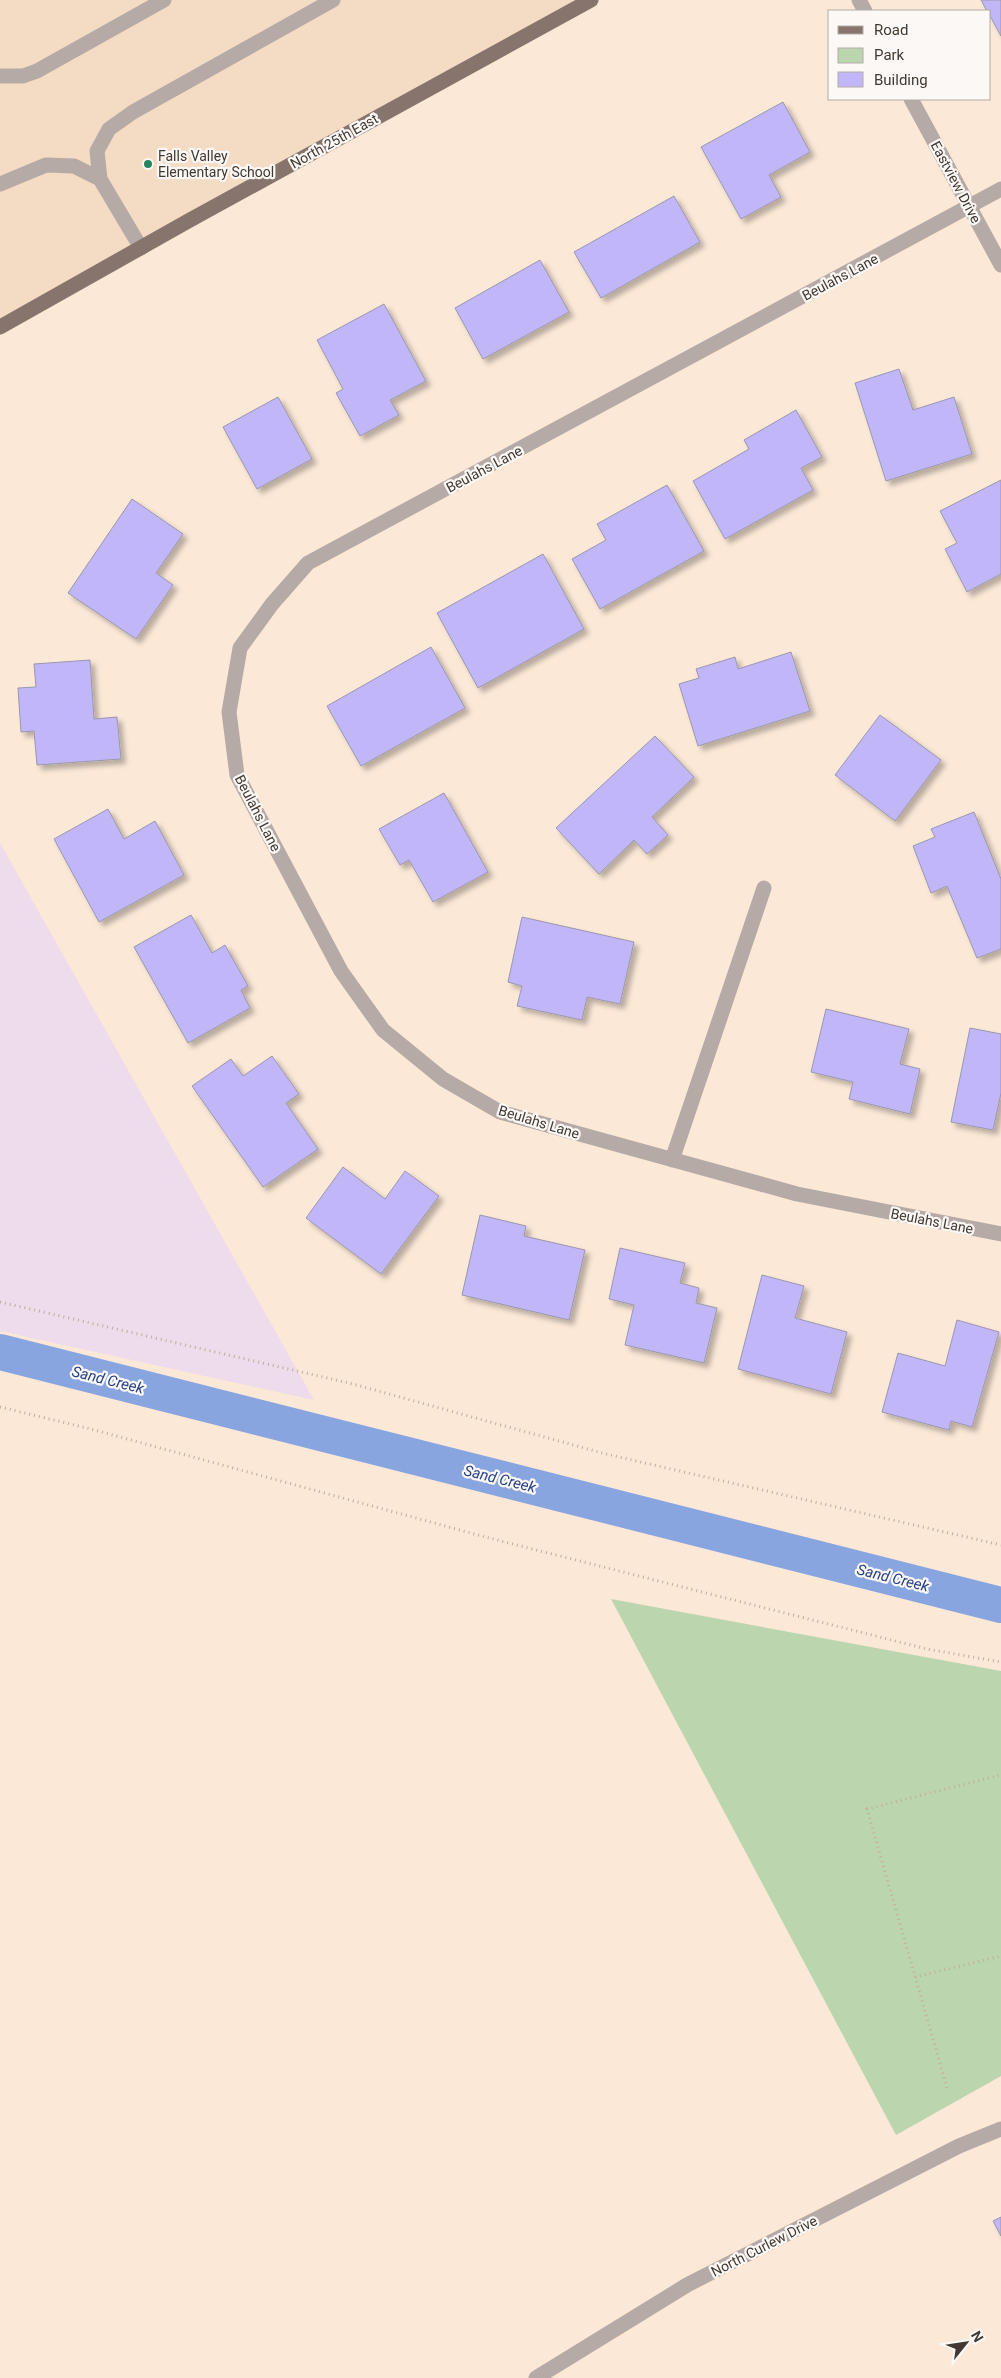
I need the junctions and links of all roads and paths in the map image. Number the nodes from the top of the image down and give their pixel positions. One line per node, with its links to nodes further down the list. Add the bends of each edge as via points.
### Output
1 (164, 0): 4 (street, via 37,71 23,76)
2 (334, 0): 6 (street, via 133,112 109,129 97,151)
3 (591, 0): 10 (main road, North 25th East)
4 (0, 76)
5 (912, 100): 9 (street, Eastview Drive)
6 (100, 178): 7 (street, via 74,166 46,165); 10 (street)
7 (0, 184)
8 (1001, 189): 9 (street, Beulahs Lane)
9 (969, 207): 11 (street, Eastview Drive); 14 (street, Beulahs Lane, via 308,564 272,604 240,648 229,712 237,775 341,971 383,1030 443,1079 500,1112)
10 (141, 248): 12 (main road, North 25th East)
11 (1001, 265)
12 (0, 327)
13 (764, 888): 14 (street)
14 (672, 1160): 15 (street, Beulahs Lane, via 797,1194)
15 (1001, 1234)
16 (0, 1302): 18 (path, via 353,1384 606,1454)
17 (0, 1407): 19 (path, via 908,1645)
18 (1001, 1545)
19 (1001, 1662)
20 (1001, 1775): 22 (path, via 868,1809)
21 (1001, 1956): 22 (path)
22 (915, 1977): 23 (path)
23 (946, 2088)
24 (1001, 2129): 25 (street, North Curlew Drive, via 959,2146 687,2285)
25 (542, 2376)

